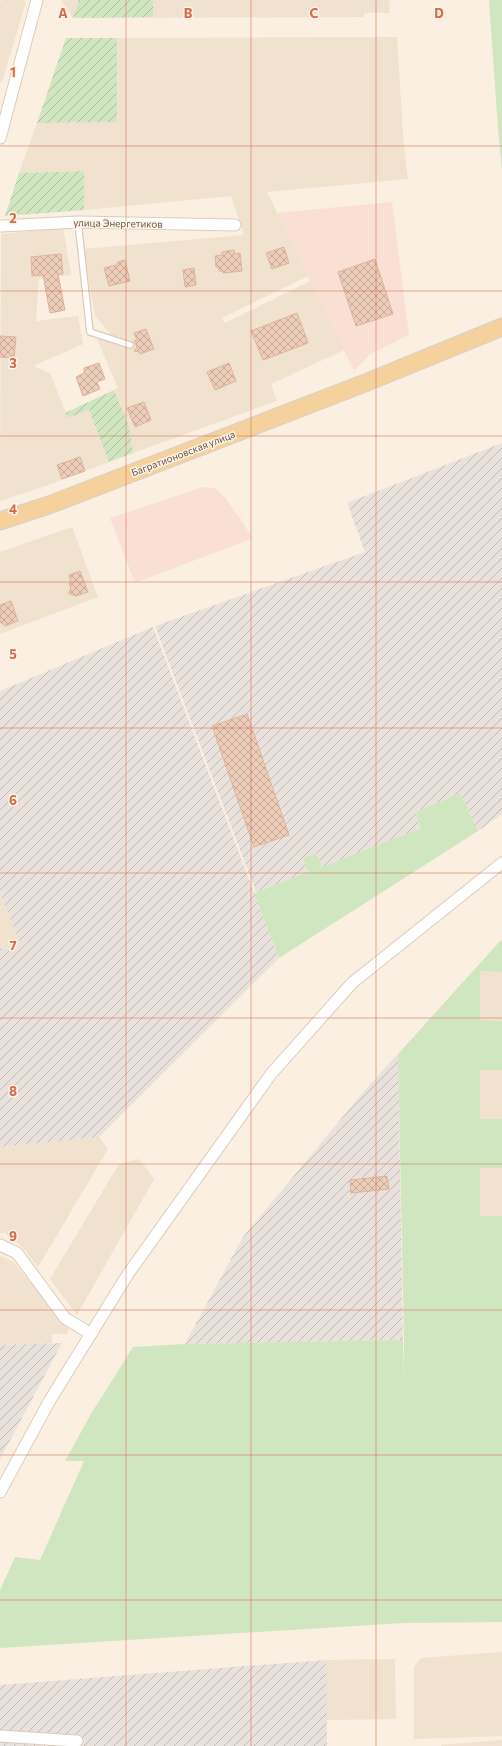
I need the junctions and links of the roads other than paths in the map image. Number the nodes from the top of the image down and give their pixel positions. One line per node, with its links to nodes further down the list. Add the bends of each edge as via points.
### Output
1 (37, 0): 2 (street)
2 (0, 138)
3 (78, 222): 4 (street, улица Энергетиков); 5 (street, улица Энергетиков); 7 (lane, via 90,332)
4 (236, 225)
5 (0, 226)
6 (502, 328): 8 (main road, Багратионовская улица, via 49,505)
7 (130, 345)
8 (0, 521)
9 (502, 863): 11 (street, via 352,983 271,1074 128,1274)
10 (0, 1245): 11 (street, via 16,1253 65,1318)
11 (91, 1334): 12 (street, via 50,1400)
12 (0, 1492)
13 (0, 1736): 14 (street)
14 (77, 1740)

